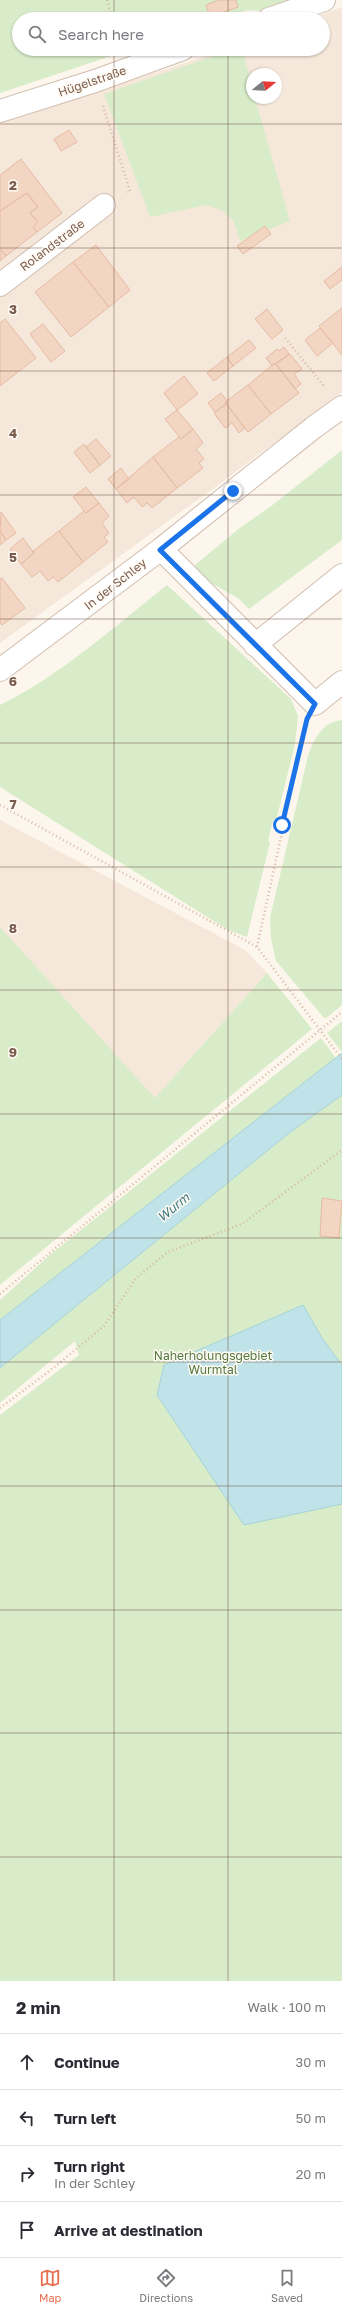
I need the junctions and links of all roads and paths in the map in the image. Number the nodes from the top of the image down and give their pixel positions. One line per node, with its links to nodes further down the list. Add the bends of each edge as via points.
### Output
1 (107, 0): 3 (path)
2 (324, 0): 4 (street)
3 (110, 12)
4 (289, 12)
5 (164, 56): 6 (street, Hügelstraße)
6 (95, 81): 7 (street, Hügelstraße); 8 (path)
7 (0, 111)
8 (130, 191)
9 (104, 205): 10 (street, Rolandstraße)
10 (0, 285)
11 (286, 338): 12 (path)
12 (342, 408): 13 (street, In der Schley)
13 (160, 550): 15 (street); 16 (street, In der Schley)
14 (342, 575): 15 (street)
15 (255, 645): 18 (street)
16 (0, 670)
17 (342, 682): 18 (street)
18 (315, 704): 20 (path, via 307,719)
19 (0, 805): 20 (path)
20 (257, 947): 22 (path)
21 (342, 1012): 22 (path)
22 (319, 1029): 23 (path); 25 (path)
23 (342, 1059)
24 (342, 1150): 26 (path, via 242,1224 168,1252 136,1278 104,1326)
25 (0, 1294)
26 (0, 1408)

